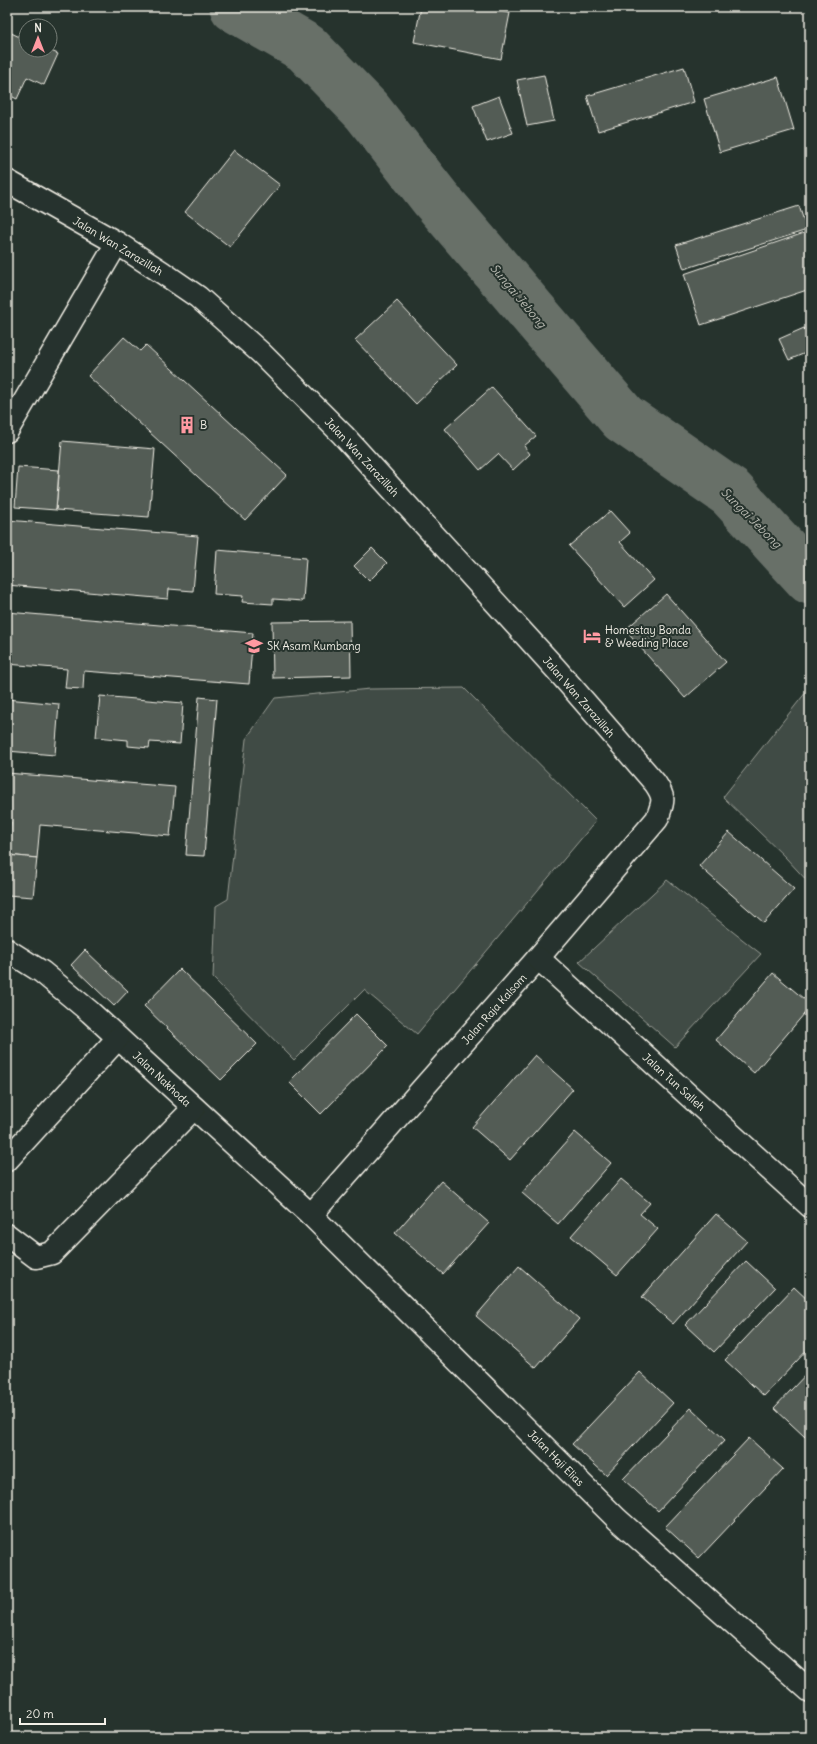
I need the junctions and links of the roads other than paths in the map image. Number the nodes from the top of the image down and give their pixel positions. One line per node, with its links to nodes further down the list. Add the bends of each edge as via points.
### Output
1 (7, 181): 2 (street, Jalan Wan Zarazillah)
2 (116, 243): 3 (street); 4 (street, Jalan Wan Zarazillah, via 198,297 261,352 343,435 556,669)
3 (7, 431)
4 (663, 795): 6 (street, Jalan Raja Kalsom, via 657,819)
5 (7, 950): 7 (street, Jalan Nakhoda, via 42,972)
6 (538, 958): 10 (street, Jalan Tun Salleh); 11 (street, Jalan Raja Kalsom)
7 (118, 1038): 8 (street, Jalan Nakhoda); 9 (street)
8 (194, 1108): 11 (street, Jalan Nakhoda); 12 (street, via 52,1253 36,1257)
9 (7, 1160)
10 (810, 1206)
11 (311, 1215): 13 (street, Jalan Haji Elias, via 617,1519)
12 (7, 1235)
13 (810, 1691)

